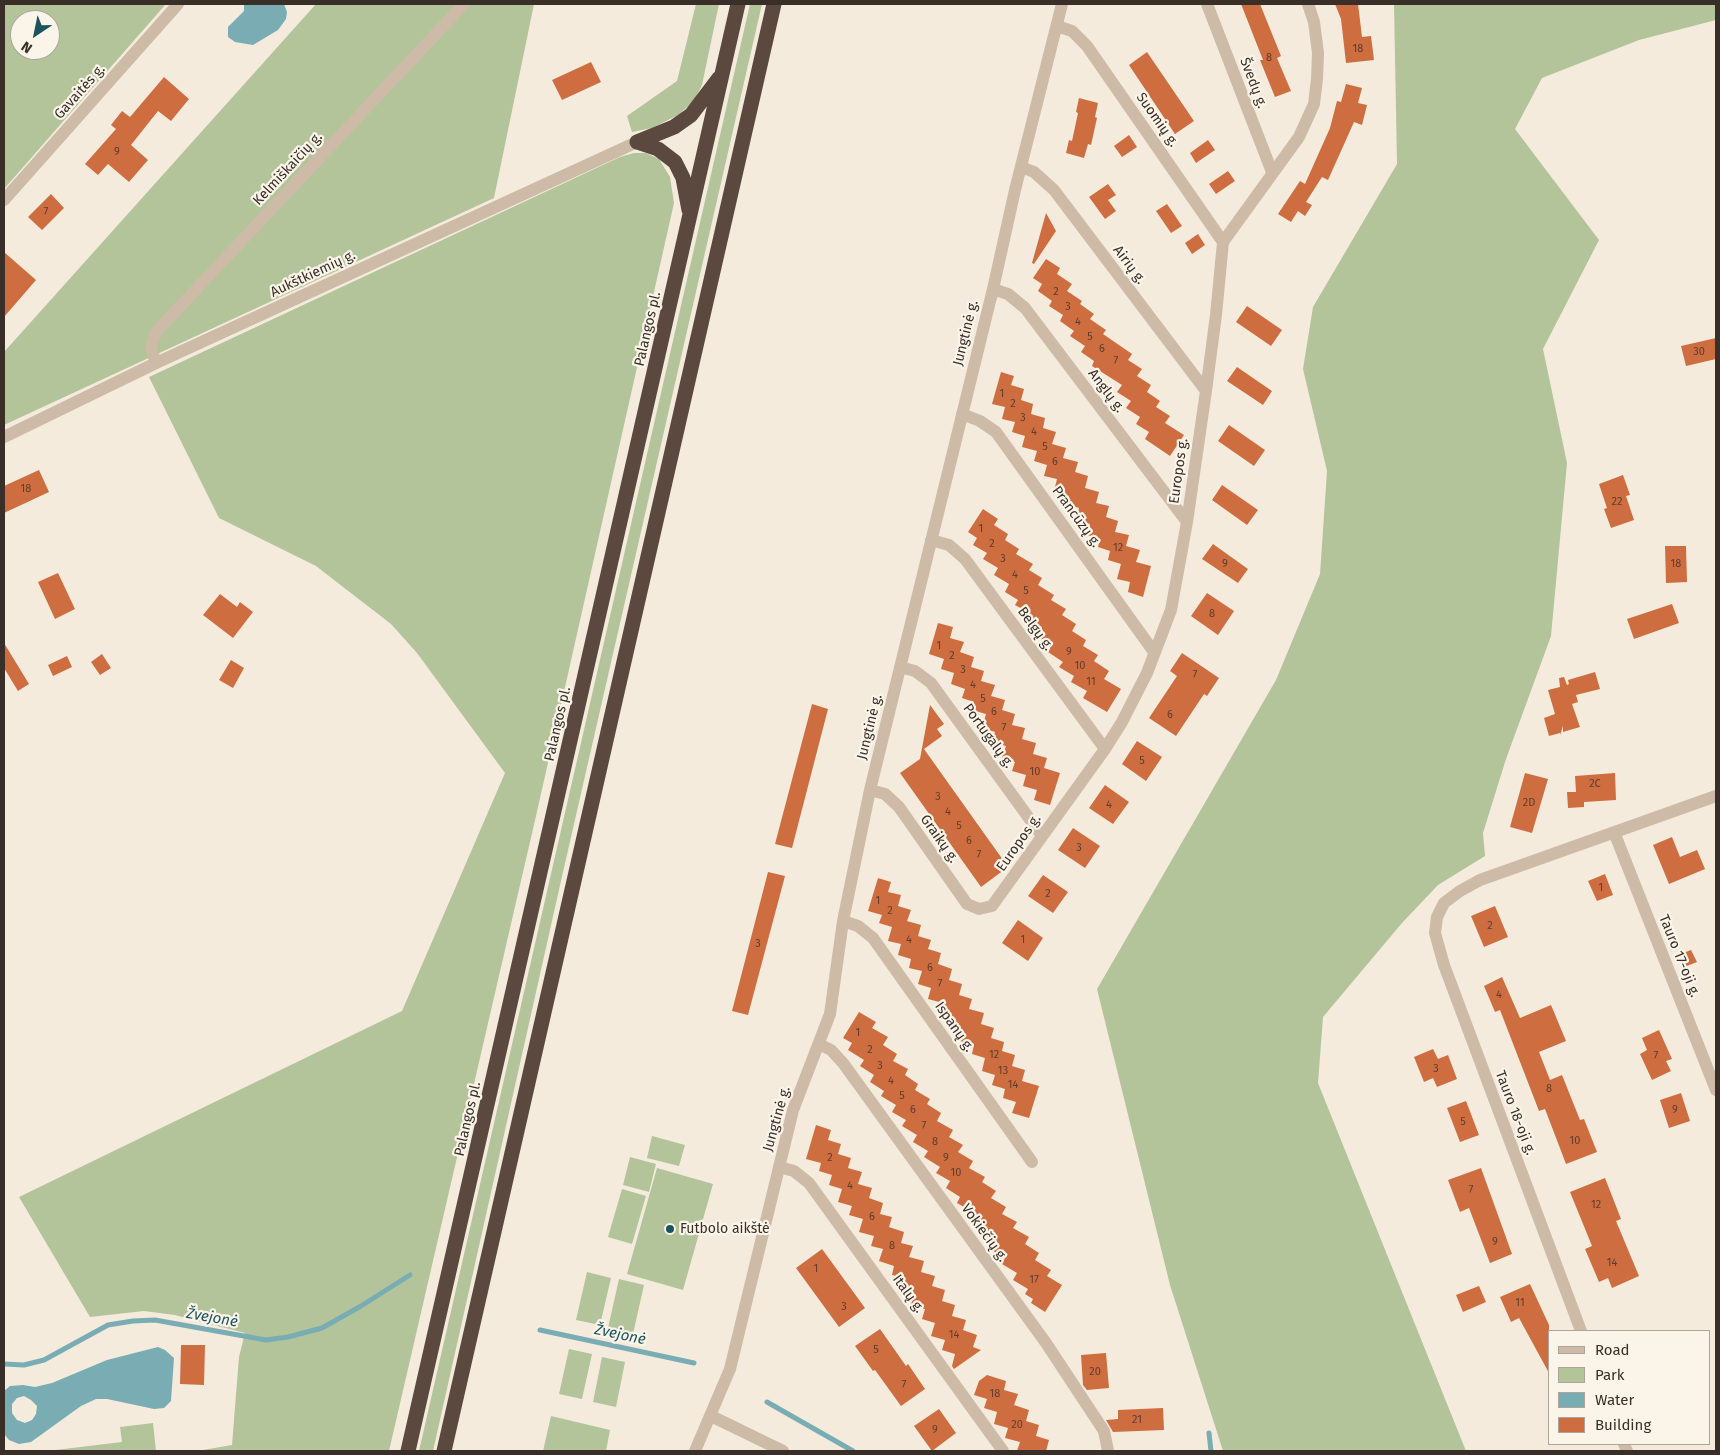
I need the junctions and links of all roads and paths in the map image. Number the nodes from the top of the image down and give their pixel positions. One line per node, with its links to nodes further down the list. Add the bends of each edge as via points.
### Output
1 (178, 4): 13 (street, Gavaitės g.)
2 (464, 4): 17 (street, Kelmiškaičių g., via 156,332 151,348)
3 (738, 4): 9 (highway, Palangos pl.)
4 (774, 4): 39 (highway)
5 (1062, 4): 8 (street, Jungtinė g.)
6 (1207, 4): 12 (street, Švedų g.)
7 (1308, 4): 12 (street, Europos g., via 1318,53 1314,104 1299,137)
8 (1057, 26): 11 (street, Jungtinė g.); 15 (street, Suomių g., via 1072,31 1088,46)
9 (723, 73): 10 (highway, via 691,115 674,127); 14 (highway, Palangos pl.)
10 (637, 142): 14 (highway, via 658,149 674,162 683,178); 17 (street, Aukštkiemių g.)
11 (1021, 167): 16 (street, Jungtinė g.); 18 (street, Airių g., via 1034,172 1054,190)
12 (1272, 172): 15 (street, Europos g.)
13 (4, 200)
14 (690, 216): 38 (highway, Palangos pl.)
15 (1223, 242): 18 (street, Europos g.)
16 (993, 289): 19 (street, Jungtinė g.); 21 (street, Anglų g., via 1008,294 1025,308)
17 (156, 363): 20 (street, Aukštkiemių g.)
18 (1206, 391): 21 (street, Europos g.)
19 (962, 414): 22 (street, Jungtinė g.); 23 (street, Prancūzų g., via 980,420 996,432)
20 (4, 437)
21 (1187, 522): 23 (street, Europos g., via 1171,610)
22 (931, 540): 24 (street, Jungtinė g.); 25 (street, Belgų g., via 949,545 965,559)
23 (1154, 652): 25 (street, Europos g., via 1130,706)
24 (900, 667): 26 (street, Jungtinė g.); 29 (street, Portugalų g., via 915,671 931,683)
25 (1105, 749): 29 (street, Europos g.)
26 (870, 790): 30 (street, Graikų g., via 884,794 899,807 963,900); 31 (street, Jungtinė g.)
27 (1716, 796): 28 (street)
28 (1614, 832): 33 (street, Tauro 17-oji g.); 36 (street, Tauro 18-oji g., via 1480,880 1460,891 1444,904 1436,918 1434,933)
29 (1042, 836): 30 (street, Europos g., via 992,906)
30 (980, 909)
31 (843, 921): 32 (street, Jungtinė g., via 830,1014); 34 (street, Ispanų g., via 858,926 873,938)
32 (819, 1044): 35 (street, Jungtinė g., via 793,1110); 43 (street, Vokiečių g., via 831,1050 843,1063 1046,1343 1104,1431)
33 (1716, 1090)
34 (1032, 1162)
35 (779, 1167): 37 (street, Jungtinė g., via 730,1369); 42 (street, Italų g., via 794,1171 808,1183)
36 (1581, 1330)
37 (711, 1416): 40 (street, Jungtinė g.); 41 (street)
38 (408, 1451)
39 (444, 1451)
40 (695, 1451)
41 (783, 1451)
42 (1003, 1451)
43 (1108, 1451)

